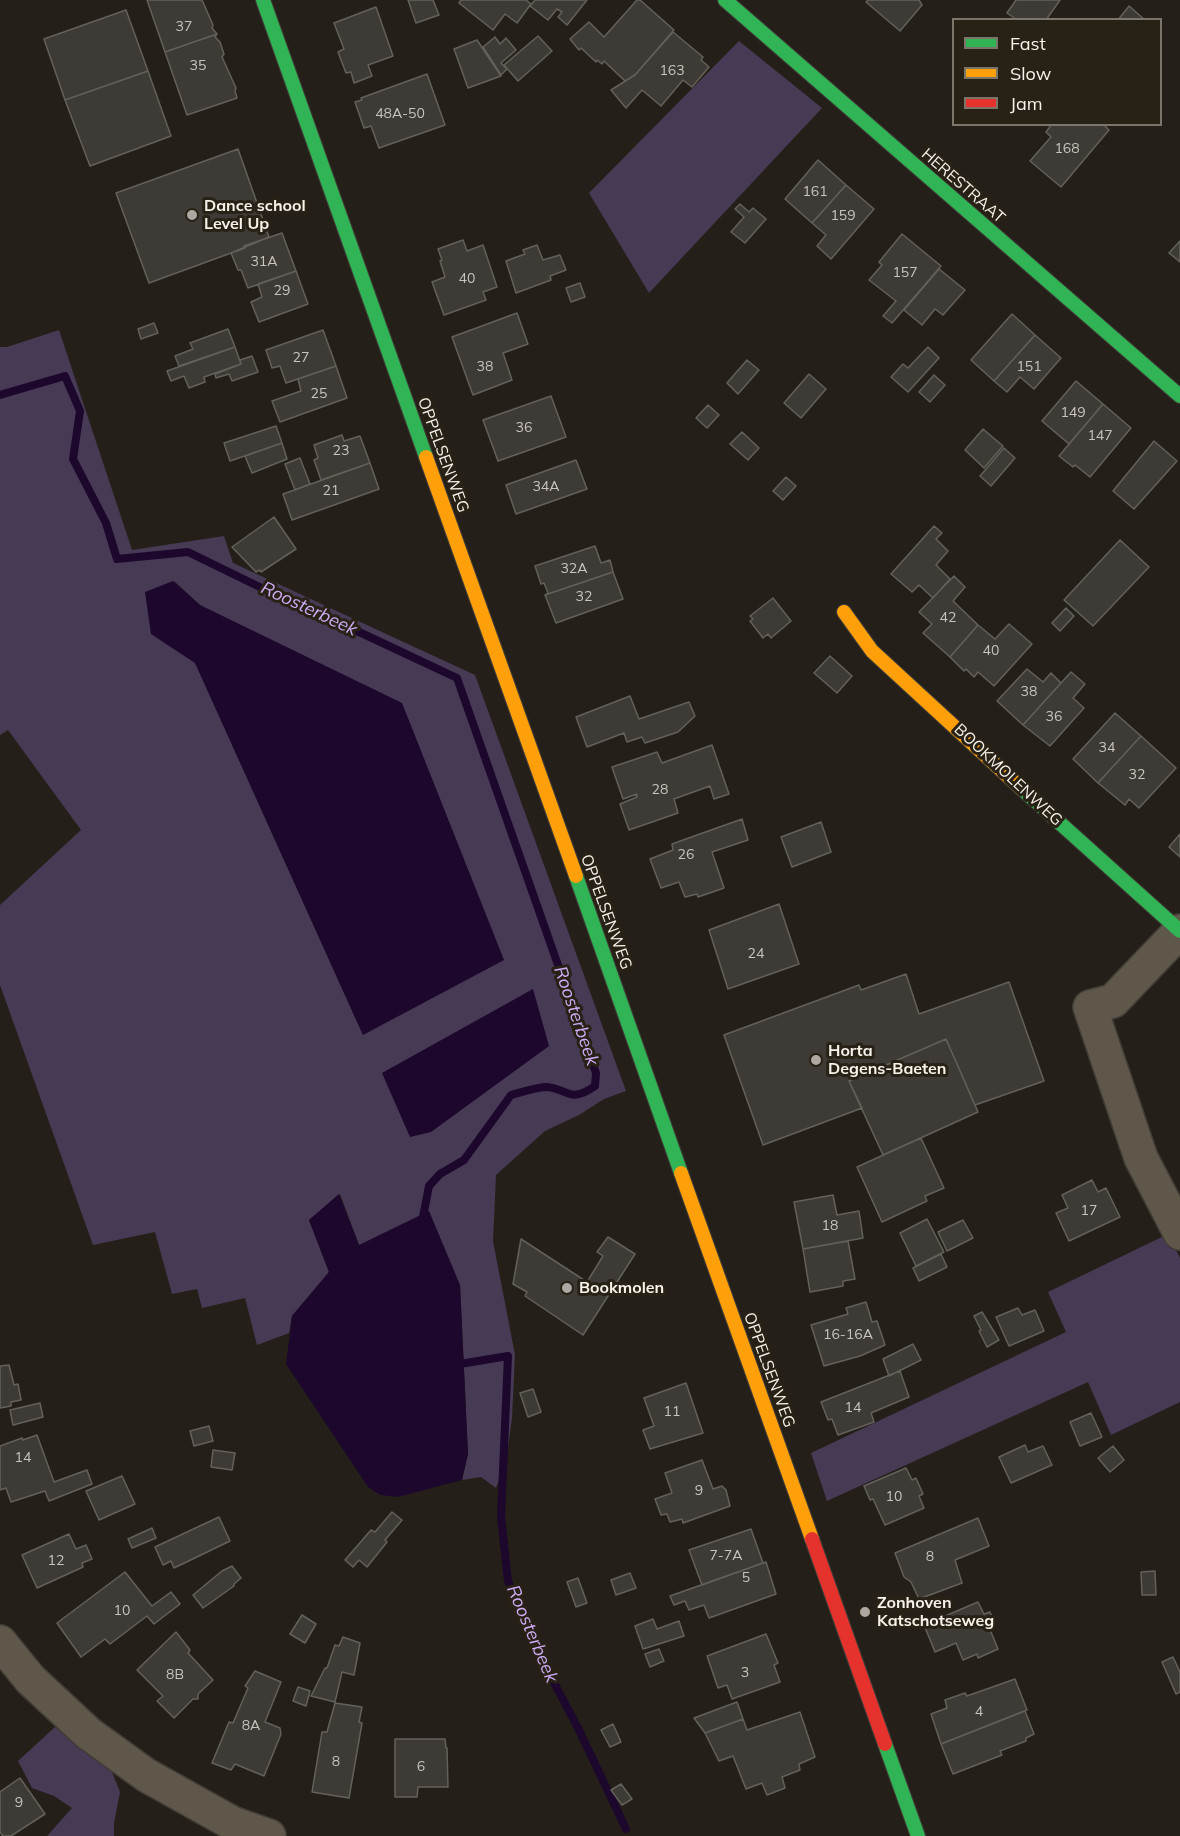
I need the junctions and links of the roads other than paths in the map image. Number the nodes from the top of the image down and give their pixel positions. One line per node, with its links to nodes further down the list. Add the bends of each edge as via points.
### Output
1 (263, 0): 8 (street, OPPELSENWEG)
2 (724, 0): 3 (street, HERESTRAAT)
3 (1180, 396)
4 (844, 612): 5 (street, BOOKMOLENWEG, via 872,651)
5 (1180, 931): 6 (street, BOOKMOLENWEG, via 1113,1001 1090,1007 1141,1158)
6 (1180, 1233)
7 (0, 1642): 9 (street, via 30,1679 88,1733 146,1775 232,1823)
8 (912, 1835)
9 (269, 1836)

